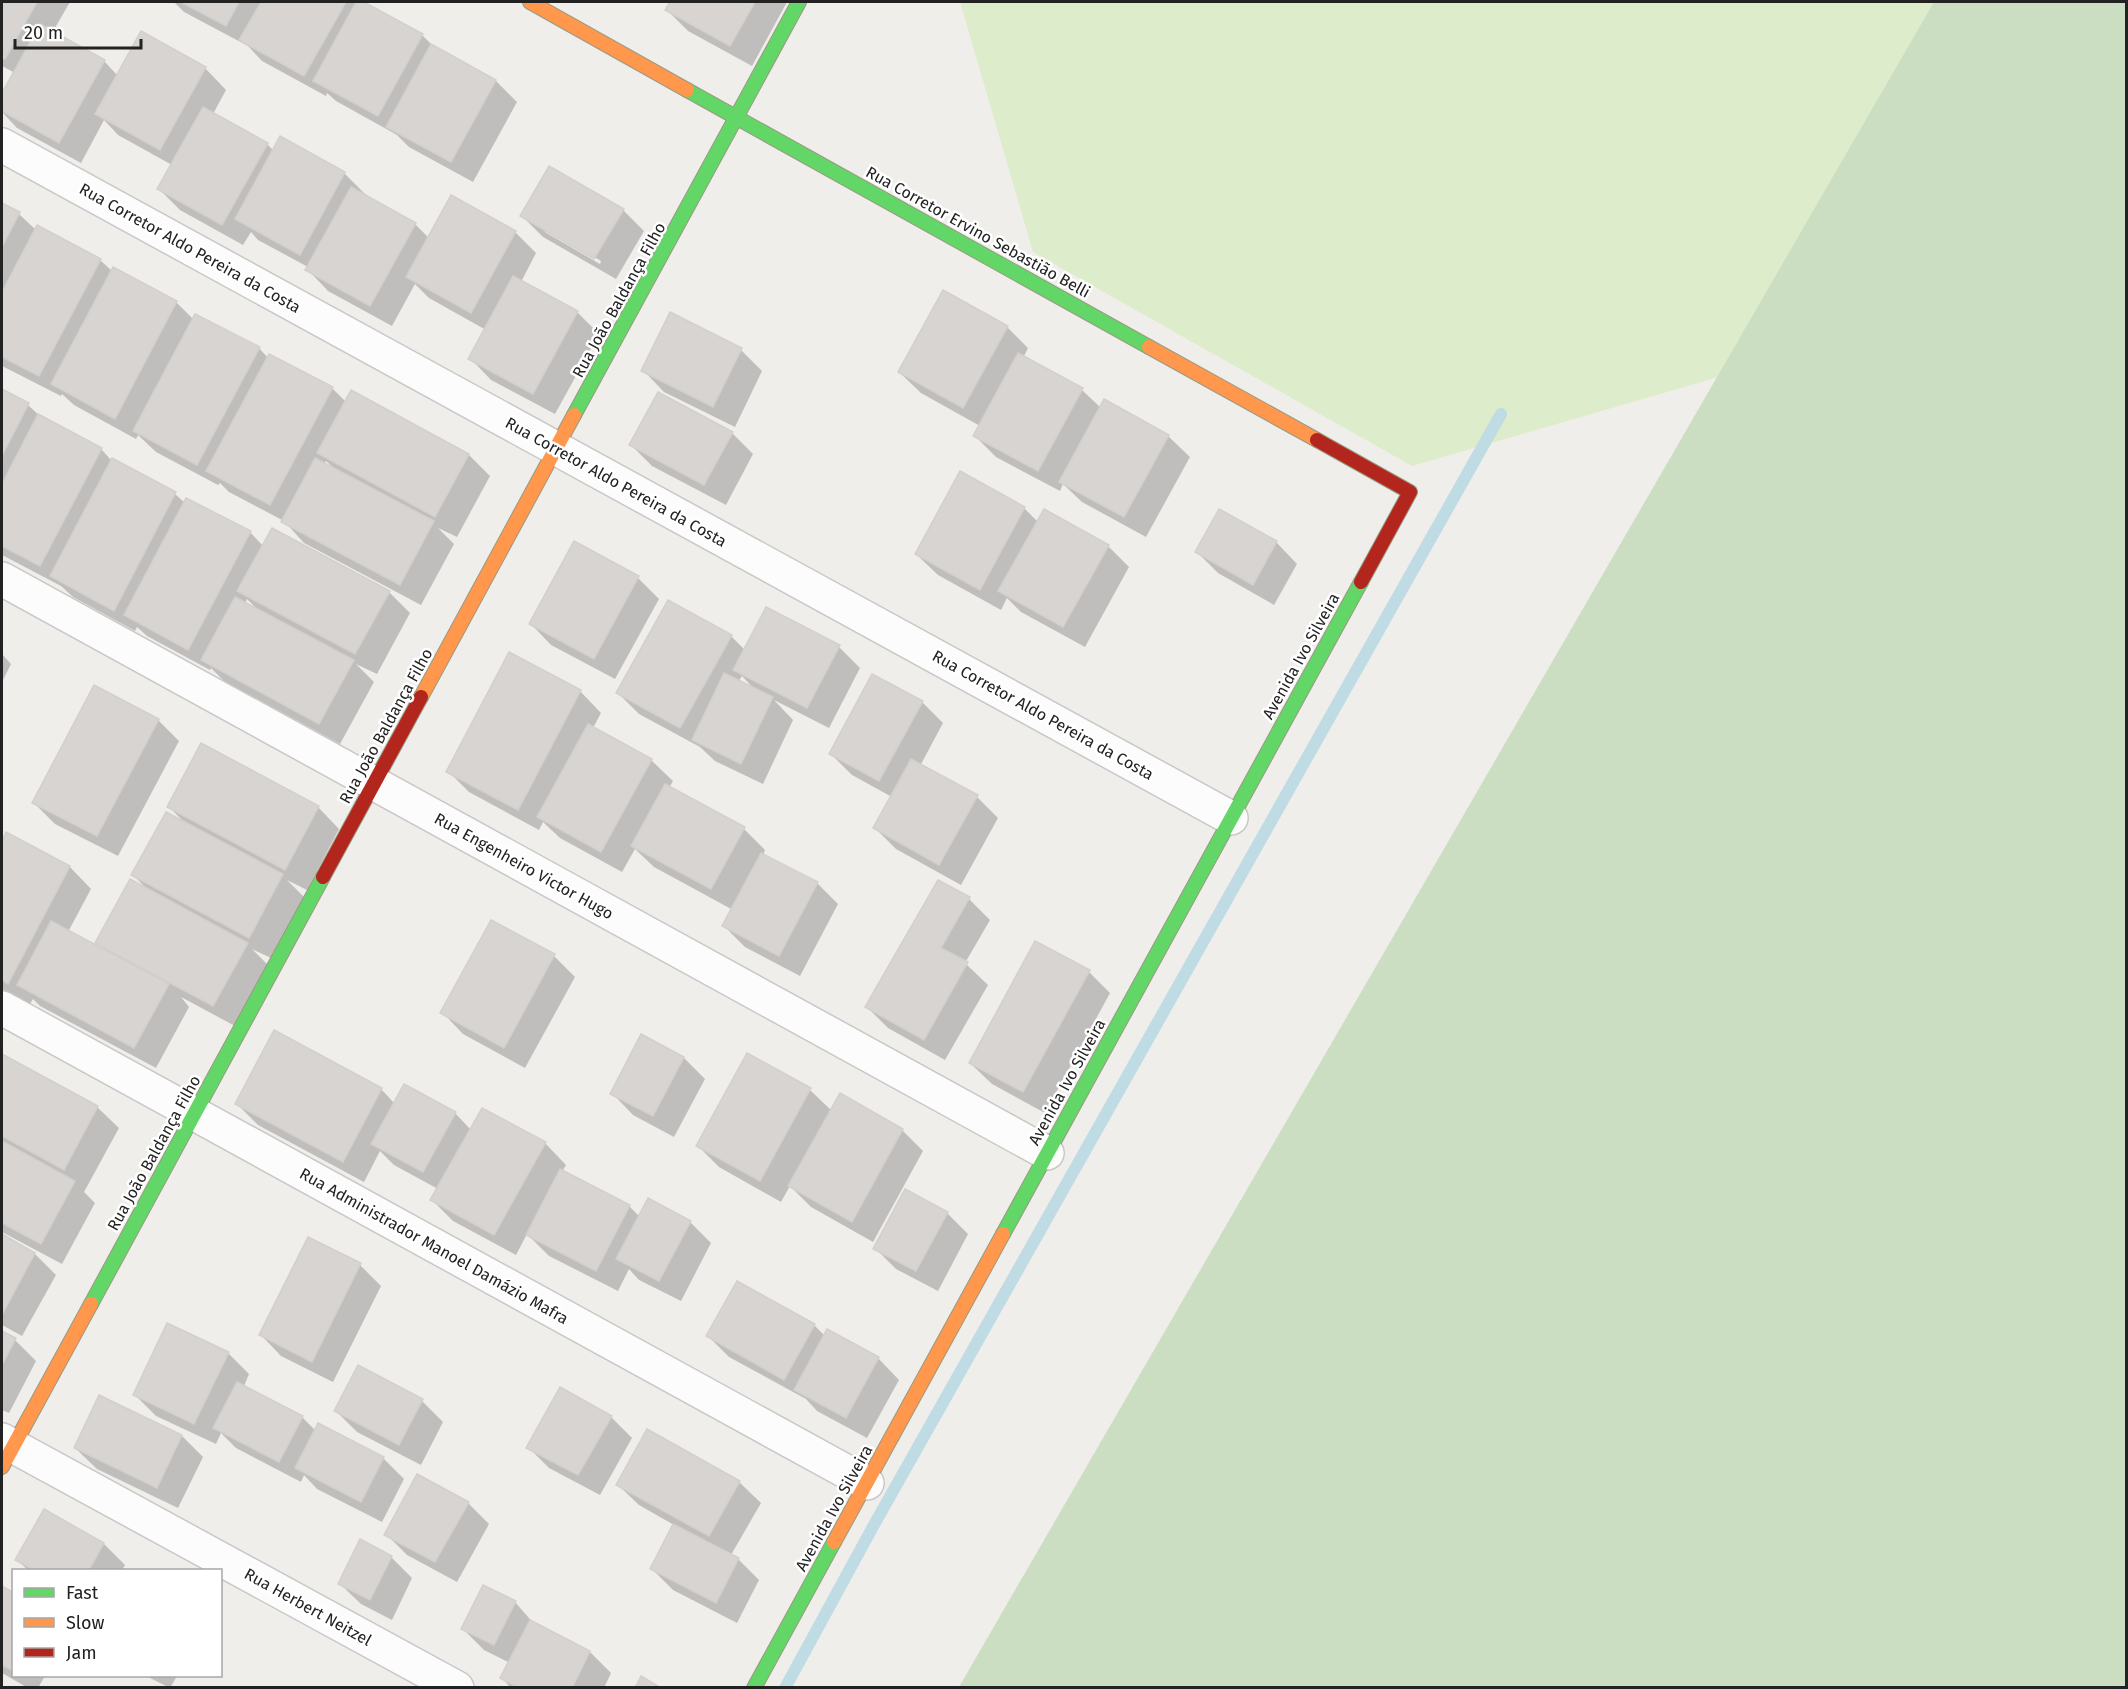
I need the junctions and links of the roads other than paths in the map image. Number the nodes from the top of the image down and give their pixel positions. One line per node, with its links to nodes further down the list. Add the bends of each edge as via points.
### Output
1 (530, 2): 3 (street, Rua Corretor Ervino Sebastião Belli)
2 (800, 2): 3 (street, Rua João Baldança Filho)
3 (737, 117): 5 (street, Rua João Baldança Filho); 6 (street, Rua Corretor Ervino Sebastião Belli)
4 (2, 145): 5 (street, Rua Corretor Aldo Pereira da Costa)
5 (556, 449): 8 (street, Rua João Baldança Filho); 9 (street, Rua Corretor Aldo Pereira da Costa)
6 (1410, 492): 9 (street, Avenida Ivo Silveira)
7 (2, 579): 8 (street, Rua Engenheiro Victor Hugo)
8 (374, 783): 11 (street, Rua João Baldança Filho); 12 (street, Rua Engenheiro Victor Hugo)
9 (1231, 818): 12 (street, Avenida Ivo Silveira)
10 (2, 1008): 11 (street, Rua Administrador Manoel Damázio Mafra)
11 (194, 1114): 13 (street, Rua João Baldança Filho); 14 (street, Rua Administrador Manoel Damázio Mafra)
12 (1047, 1153): 14 (street, Avenida Ivo Silveira)
13 (5, 1451): 15 (street, Rua Herbert Neitzel)
14 (867, 1483): 16 (street, Avenida Ivo Silveira)
15 (457, 1688)
16 (754, 1688)

